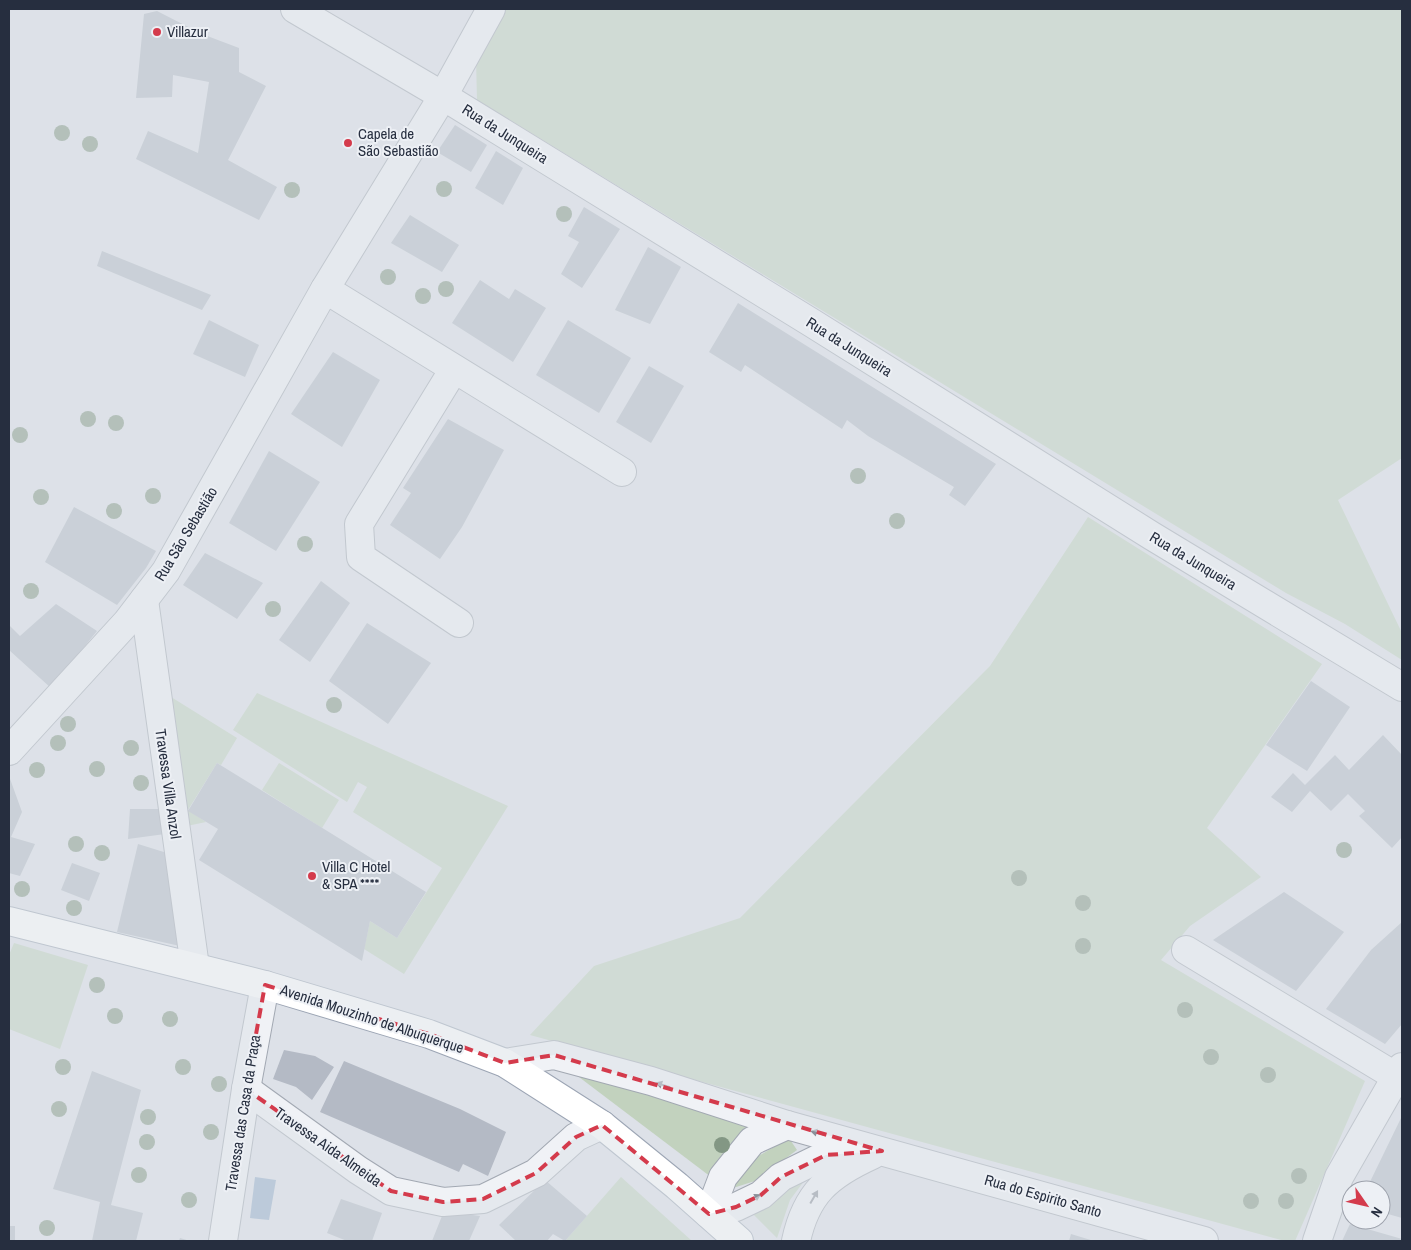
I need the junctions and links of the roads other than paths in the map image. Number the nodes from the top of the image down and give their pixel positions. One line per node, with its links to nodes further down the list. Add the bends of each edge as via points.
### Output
1 (295, 9): 3 (street, Rua da Junqueira)
2 (491, 9): 3 (street, Rua São Sebastião)
3 (443, 96): 4 (street, Rua São Sebastião); 9 (street, Rua da Junqueira, via 1152,536)
4 (325, 289): 5 (street); 7 (street, Rua São Sebastião, via 171,563)
5 (454, 369): 6 (street); 8 (street, via 359,524 361,557)
6 (622, 472)
7 (144, 600): 10 (street, Rua São Sebastião); 13 (street, Travessa Villa Anzol)
8 (459, 623)
9 (1402, 687)
10 (9, 751)
11 (9, 921): 13 (main road, Avenida Mouzinho de Albuquerque)
12 (1186, 950): 16 (street)
13 (195, 968): 14 (main road, Avenida Mouzinho de Albuquerque)
14 (265, 985): 15 (main road, Avenida Mouzinho de Albuquerque, via 429,1034); 17 (street, Travessa das Casa da Praça)
15 (505, 1063): 18 (main road, Avenida Mouzinho de Albuquerque); 19 (street, Rua do Espirito Santo, one-way to 15, via 651,1081 554,1055)
16 (1399, 1072): 26 (street, via 1339,1177)
17 (246, 1089): 18 (street, Travessa Aida Almeida, via 391,1191 443,1202 483,1199 536,1173 576,1137); 22 (street, Travessa das Casa da Praça)
18 (602, 1125): 21 (main road, Avenida Mouzinho de Albuquerque)
19 (788, 1125): 20 (street, Rua do Espirito Santo, one-way to 19); 21 (street, via 752,1141 723,1177)
20 (882, 1151): 21 (street, one-way to 20, via 736,1207 761,1195 782,1177 826,1155); 24 (street, one-way to 20, via 800,1223 816,1191 846,1167); 25 (street, Rua do Espirito Santo)
21 (708, 1214): 23 (main road, Avenida Mouzinho de Albuquerque)
22 (223, 1241)
23 (740, 1241)
24 (796, 1241)
25 (1204, 1241)
26 (1317, 1241)

